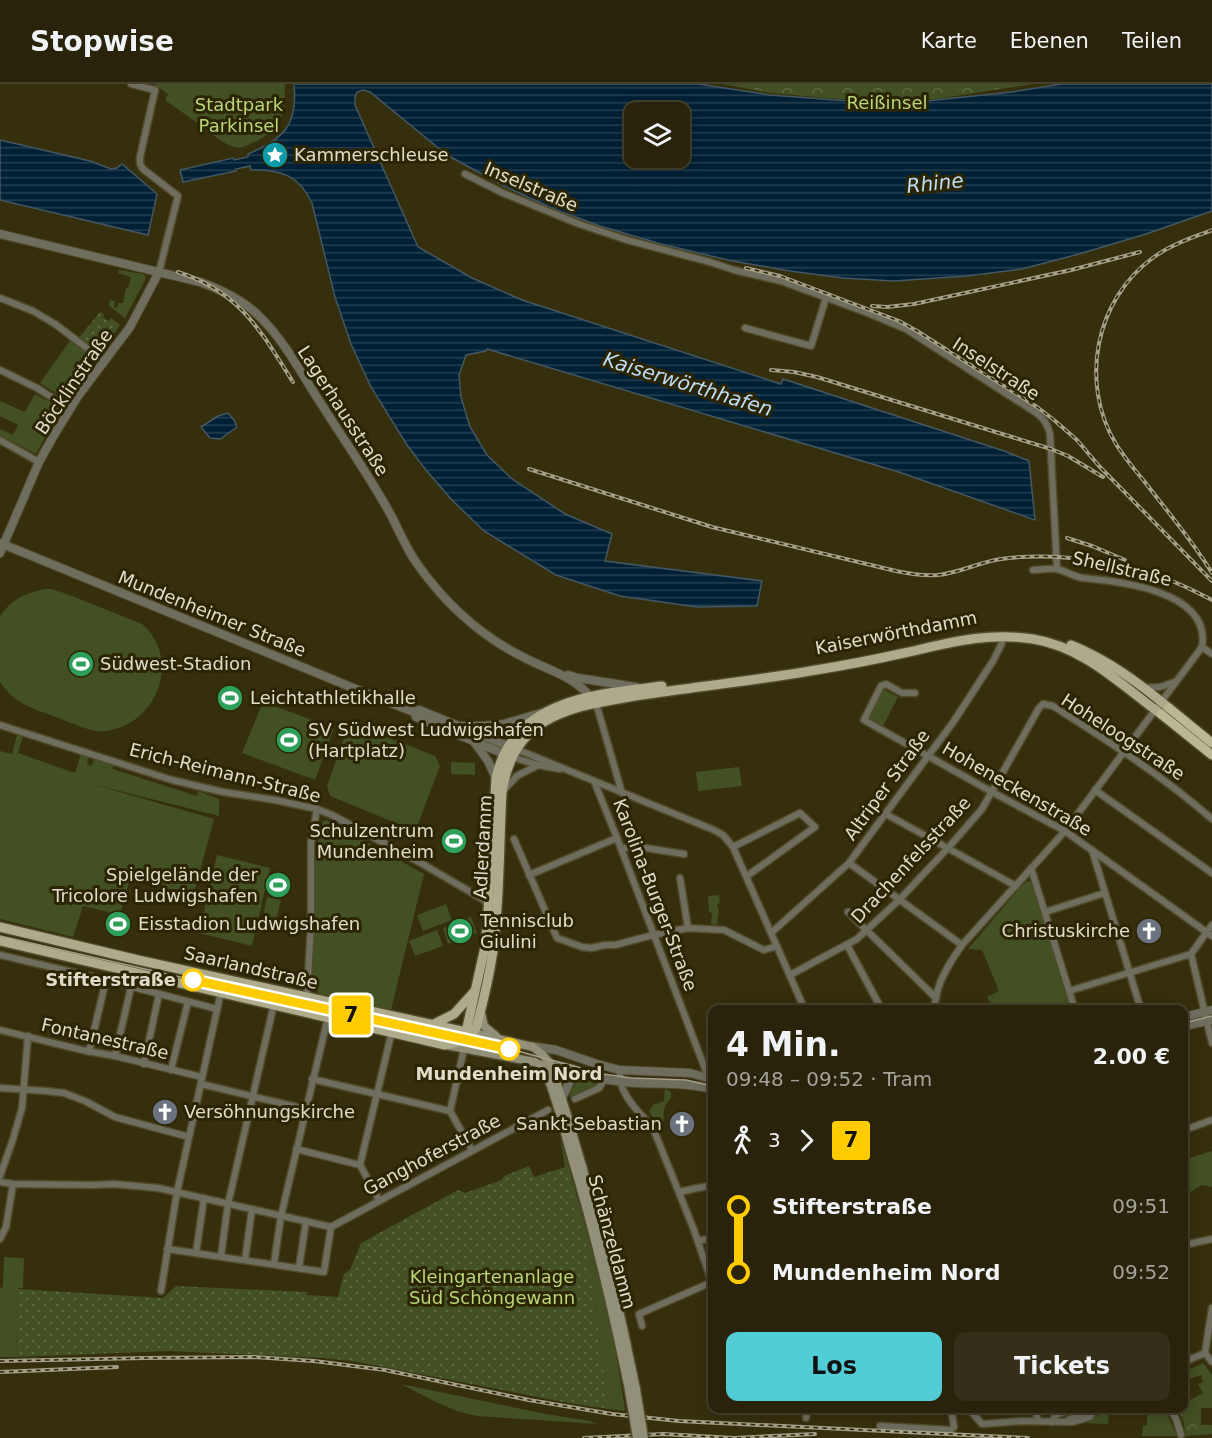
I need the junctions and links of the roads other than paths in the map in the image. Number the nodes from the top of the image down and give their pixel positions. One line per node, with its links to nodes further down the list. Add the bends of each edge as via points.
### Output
1 (131, 84): 3 (street)
2 (149, 84): 3 (street)
3 (155, 90): 6 (street, via 140,164 178,196)
4 (465, 174): 8 (street, Inselstraße, via 598,231 781,281)
5 (0, 234): 6 (street, Lagerhausstraße)
6 (159, 272): 10 (street, Böcklinstraße, via 130,327); 24 (street, Lagerhausstraße, via 214,287 259,315 280,340 379,495 416,562 442,595 500,644)
7 (0, 297): 10 (street, via 55,324)
8 (826, 298): 9 (street, via 811,346); 17 (street, Inselstraße, via 906,329 1044,418 1051,449)
9 (745, 328)
10 (104, 362): 12 (street, Böcklinstraße)
11 (0, 370): 12 (street)
12 (70, 409): 14 (street, Böcklinstraße)
13 (0, 440): 14 (street)
14 (39, 462): 15 (street, Böcklinstraße)
15 (2, 543): 16 (street, Böcklinstraße); 33 (street, Mundenheimer Straße)
16 (0, 553)
17 (1057, 569): 18 (street, Shellstraße); 19 (street, Shellstraße, via 1079,578 1142,586)
18 (1033, 570)
19 (1195, 605)
20 (1209, 631): 22 (street)
21 (1001, 636): 30 (main road, Kaiserwörthdamm, via 971,638 810,671); 32 (main road, Kaiserwörthdamm, via 1067,649); 43 (street, Altriper Straße, via 1002,643 993,661)
22 (1202, 647): 23 (street); 26 (street)
23 (1212, 654)
24 (557, 672): 25 (street); 30 (street, Lagerhausstraße)
25 (578, 678): 27 (street); 30 (street, via 593,689)
26 (1176, 682): 28 (street); 32 (street)
27 (644, 688): 28 (main road, Kaiserwörthdamm, via 808,666 970,633 1009,631 1069,644); 30 (main road, Kaiserwörthdamm)
28 (1145, 688): 32 (main road, Kaiserwörthdamm)
29 (915, 693): 43 (street, Hoheneckenstraße, via 881,686 864,720)
30 (594, 698): 34 (main road); 40 (main road, Adlerdamm, via 544,722); 51 (street)
31 (1043, 704): 41 (street, Hoheloogstraße, via 1053,706); 49 (street, Drachenfelsstraße)
32 (1162, 710): 35 (street); 35 (street); 39 (highway, Kaiserwörthdamm); 42 (highway, Kaiserwörthdamm)
33 (414, 712): 37 (street, Mundenheimer Straße, via 419,710); 38 (street, Mundenheimer Straße, via 416,717)
34 (545, 712): 37 (street, via 493,726); 40 (main road, via 512,740)
35 (1146, 721): 41 (street)
36 (0, 725): 52 (street, Erich-Reimann-Straße, via 172,780)
37 (455, 725): 40 (street, Mundenheimer Straße)
38 (472, 740): 40 (street, Mundenheimer Straße); 46 (street)
39 (1212, 742)
40 (510, 751): 44 (street, Mundenheimer Straße); 45 (street, Mundenheimer Straße); 46 (main road, Adlerdamm); 50 (main road, Adlerdamm)
41 (1124, 752): 48 (street); 54 (street, Hoheloogstraße)
42 (1212, 755)
43 (927, 756): 49 (street, Hoheneckenstraße); 53 (street, Altriper Straße)
44 (538, 765): 45 (street, Mundenheimer Straße); 50 (street, via 517,776)
45 (564, 770): 47 (street, Mundenheimer Straße)
46 (496, 778): 72 (main road, Adlerdamm)
47 (594, 782): 51 (street, Mundenheimer Straße); 56 (street, Karolina-Burger-Straße)
48 (1095, 790): 55 (street); 65 (street)
49 (992, 792): 55 (street, Hoheneckenstraße); 59 (street, Drachenfelsstraße)
50 (502, 793): 72 (main road, Adlerdamm)
51 (622, 793): 58 (street, Mundenheimer Straße, via 714,830)
52 (318, 809): 72 (street, Erich-Reimann-Straße); 97 (street, via 311,842)
53 (886, 813): 59 (street); 63 (street, Altriper Straße)
54 (1212, 819)
55 (1065, 831): 61 (street, Hoheneckenstraße); 64 (street)
56 (617, 838): 60 (street, Karolina-Burger-Straße); 66 (street)
57 (514, 839): 66 (street)
58 (733, 847): 67 (street, Mundenheimer Straße); 67 (street, via 800,813 815,826)
59 (948, 848): 69 (street); 71 (street, Drachenfelsstraße)
60 (621, 849): 62 (street, via 633,846); 80 (street, Karolina-Burger-Straße)
61 (1092, 849): 70 (street); 81 (street, Hoheneckenstraße)
62 (684, 854)
63 (849, 863): 71 (street); 79 (street, Altriper Straße)
64 (1031, 868): 69 (street); 74 (street)
65 (1212, 873)
66 (529, 876): 80 (street, via 557,938 591,948)
67 (747, 876): 79 (street, Mundenheimer Straße)
68 (680, 878): 77 (street)
69 (1016, 886): 84 (street)
70 (1105, 893): 74 (street); 88 (street)
71 (899, 900): 78 (street, Drachenfelsstraße); 84 (street)
72 (493, 905): 93 (main road, Adlerdamm); 108 (main road, Adlerdamm, via 493,950)
73 (848, 912): 78 (street)
74 (1045, 912): 94 (street)
75 (1212, 926): 81 (street)
76 (0, 927): 90 (main road, Saarlandstraße)
77 (688, 928): 80 (street); 85 (street, via 724,930 764,950)
78 (867, 930): 83 (street, Drachenfelsstraße); 98 (street)
79 (771, 933): 85 (street, Mundenheimer Straße)
80 (653, 934): 131 (street, Karolina-Burger-Straße)
81 (1210, 934): 86 (street)
82 (0, 941): 95 (main road, Saarlandstraße)
83 (847, 945): 89 (street, Drachenfelsstraße); 102 (street)
84 (962, 945): 98 (street, via 940,983)
85 (777, 946): 89 (street, Mundenheimer Straße)
86 (1191, 954): 88 (street); 107 (street)
87 (0, 955): 91 (street)
88 (1129, 973): 94 (street); 105 (street)
89 (790, 975): 101 (street, Mundenheimer Straße)
90 (224, 978): 95 (street); 97 (main road, Saarlandstraße)
91 (106, 980): 92 (street); 124 (street)
92 (131, 987): 96 (street); 126 (street)
93 (475, 990): 112 (main road, via 454,1014); 116 (main road, Adlerdamm)
94 (1069, 991): 104 (street)
95 (221, 992): 100 (main road, Saarlandstraße); 106 (street)
96 (159, 994): 99 (street); 127 (street)
97 (307, 998): 112 (main road, Saarlandstraße)
98 (936, 998): 103 (street)
99 (188, 1002): 106 (street); 129 (street)
100 (274, 1004): 110 (main road, Saarlandstraße); 142 (street)
101 (803, 1005)
102 (879, 1005)
103 (935, 1005)
104 (1073, 1005)
105 (1139, 1005)
106 (217, 1009): 136 (street)
107 (1208, 1011): 109 (street); 111 (street)
108 (480, 1012): 116 (main road, Adlerdamm); 118 (main road, via 484,1026)
109 (1188, 1016)
110 (328, 1017): 115 (main road, Saarlandstraße); 134 (street)
111 (1209, 1021): 113 (street); 119 (street)
112 (432, 1024): 116 (main road, Saarlandstraße)
113 (1188, 1025)
114 (0, 1030): 117 (street, Fontanestraße)
115 (392, 1031): 120 (main road, Saarlandstraße); 141 (street)
116 (469, 1034): 118 (main road, Saarlandstraße); 120 (main road); 123 (main road)
117 (28, 1036): 124 (street, Fontanestraße); 140 (street)
118 (499, 1038): 121 (main road, Saarlandstraße)
119 (1212, 1043)
120 (445, 1045): 122 (main road, Saarlandstraße)
121 (535, 1048): 125 (street, Saarlandstraße); 128 (main road, Schänzeldamm)
122 (464, 1049): 123 (main road, Saarlandstraße); 147 (street)
123 (476, 1050): 128 (main road, Saarlandstraße)
124 (89, 1052): 126 (street, Fontanestraße)
125 (564, 1055): 128 (street); 130 (street, Saarlandstraße)
126 (115, 1056): 127 (street, Fontanestraße)
127 (144, 1064): 129 (street, Fontanestraße)
128 (547, 1064): 132 (street, Saarlandstraße); 143 (main road, Schänzeldamm); 186 (main road, Schänzeldamm)
129 (171, 1070): 136 (street, Fontanestraße)
130 (620, 1070): 133 (street, Saarlandstraße, via 690,1073); 137 (street)
131 (708, 1071)
132 (585, 1073): 135 (street, Saarlandstraße); 143 (street, via 570,1081)
133 (708, 1078)
134 (312, 1079): 141 (street); 145 (street)
135 (604, 1079): 137 (street, Saarlandstraße); 144 (street, via 599,1088)
136 (201, 1081): 142 (street, Fontanestraße); 150 (street)
137 (620, 1081): 138 (street, Saarlandstraße); 159 (street, via 626,1096 653,1128)
138 (708, 1087)
139 (0, 1088): 140 (street)
140 (23, 1089): 150 (street, via 64,1093 115,1117); 154 (street, via 22,1108)
141 (377, 1094): 147 (street); 153 (street)
142 (254, 1097): 145 (street, Fontanestraße); 162 (street)
143 (562, 1098): 186 (main road, Schänzeldamm, via 620,1308)
144 (575, 1099)
145 (305, 1109): 151 (street)
146 (548, 1110): 152 (street, Ganghoferstraße)
147 (450, 1111): 152 (street)
148 (1212, 1120): 149 (street)
149 (1188, 1129)
150 (189, 1137): 158 (street)
151 (296, 1149): 153 (street); 164 (street)
152 (472, 1150): 161 (street, Ganghoferstraße)
153 (360, 1165): 161 (street)
154 (0, 1176)
155 (0, 1182): 156 (street)
156 (13, 1184): 158 (street, via 114,1184); 167 (street, via 6,1227)
157 (708, 1186): 159 (street)
158 (177, 1192): 160 (street); 172 (street)
159 (679, 1192): 170 (street)
160 (204, 1198): 162 (street); 173 (street)
161 (379, 1200): 166 (street, Ganghoferstraße)
162 (228, 1204): 163 (street); 174 (street)
163 (252, 1209): 164 (street); 175 (street)
164 (280, 1216): 165 (street); 176 (street)
165 (306, 1221): 166 (street); 177 (street)
166 (331, 1227): 177 (street, via 324,1272)
167 (0, 1239)
168 (708, 1239): 170 (street)
169 (1212, 1239): 171 (street)
170 (698, 1241): 178 (street)
171 (1188, 1244)
172 (167, 1249): 173 (street); 180 (street)
173 (196, 1253): 174 (street)
174 (221, 1257): 175 (street)
175 (245, 1260): 176 (street)
176 (274, 1264): 177 (street)
177 (299, 1268)
178 (708, 1270)
179 (708, 1284): 182 (street, via 639,1314)
180 (161, 1291)
181 (1212, 1308): 183 (street)
182 (642, 1326)
183 (1205, 1353): 184 (street); 185 (street)
184 (1188, 1360)
185 (1212, 1362)
186 (632, 1390): 199 (main road, Schänzeldamm, bridge); 200 (main road, Schänzeldamm, bridge)
187 (806, 1413): 194 (street)
188 (952, 1413): 197 (street, via 951,1430)
189 (972, 1413): 195 (street, via 982,1425)
190 (1036, 1413): 195 (street)
191 (1061, 1413): 196 (street)
192 (1085, 1413): 196 (street)
193 (1173, 1413): 198 (street)
194 (806, 1418)
195 (1038, 1421): 196 (street)
196 (1051, 1422)
197 (880, 1426)
198 (1181, 1436)
199 (637, 1438)
200 (644, 1438)

